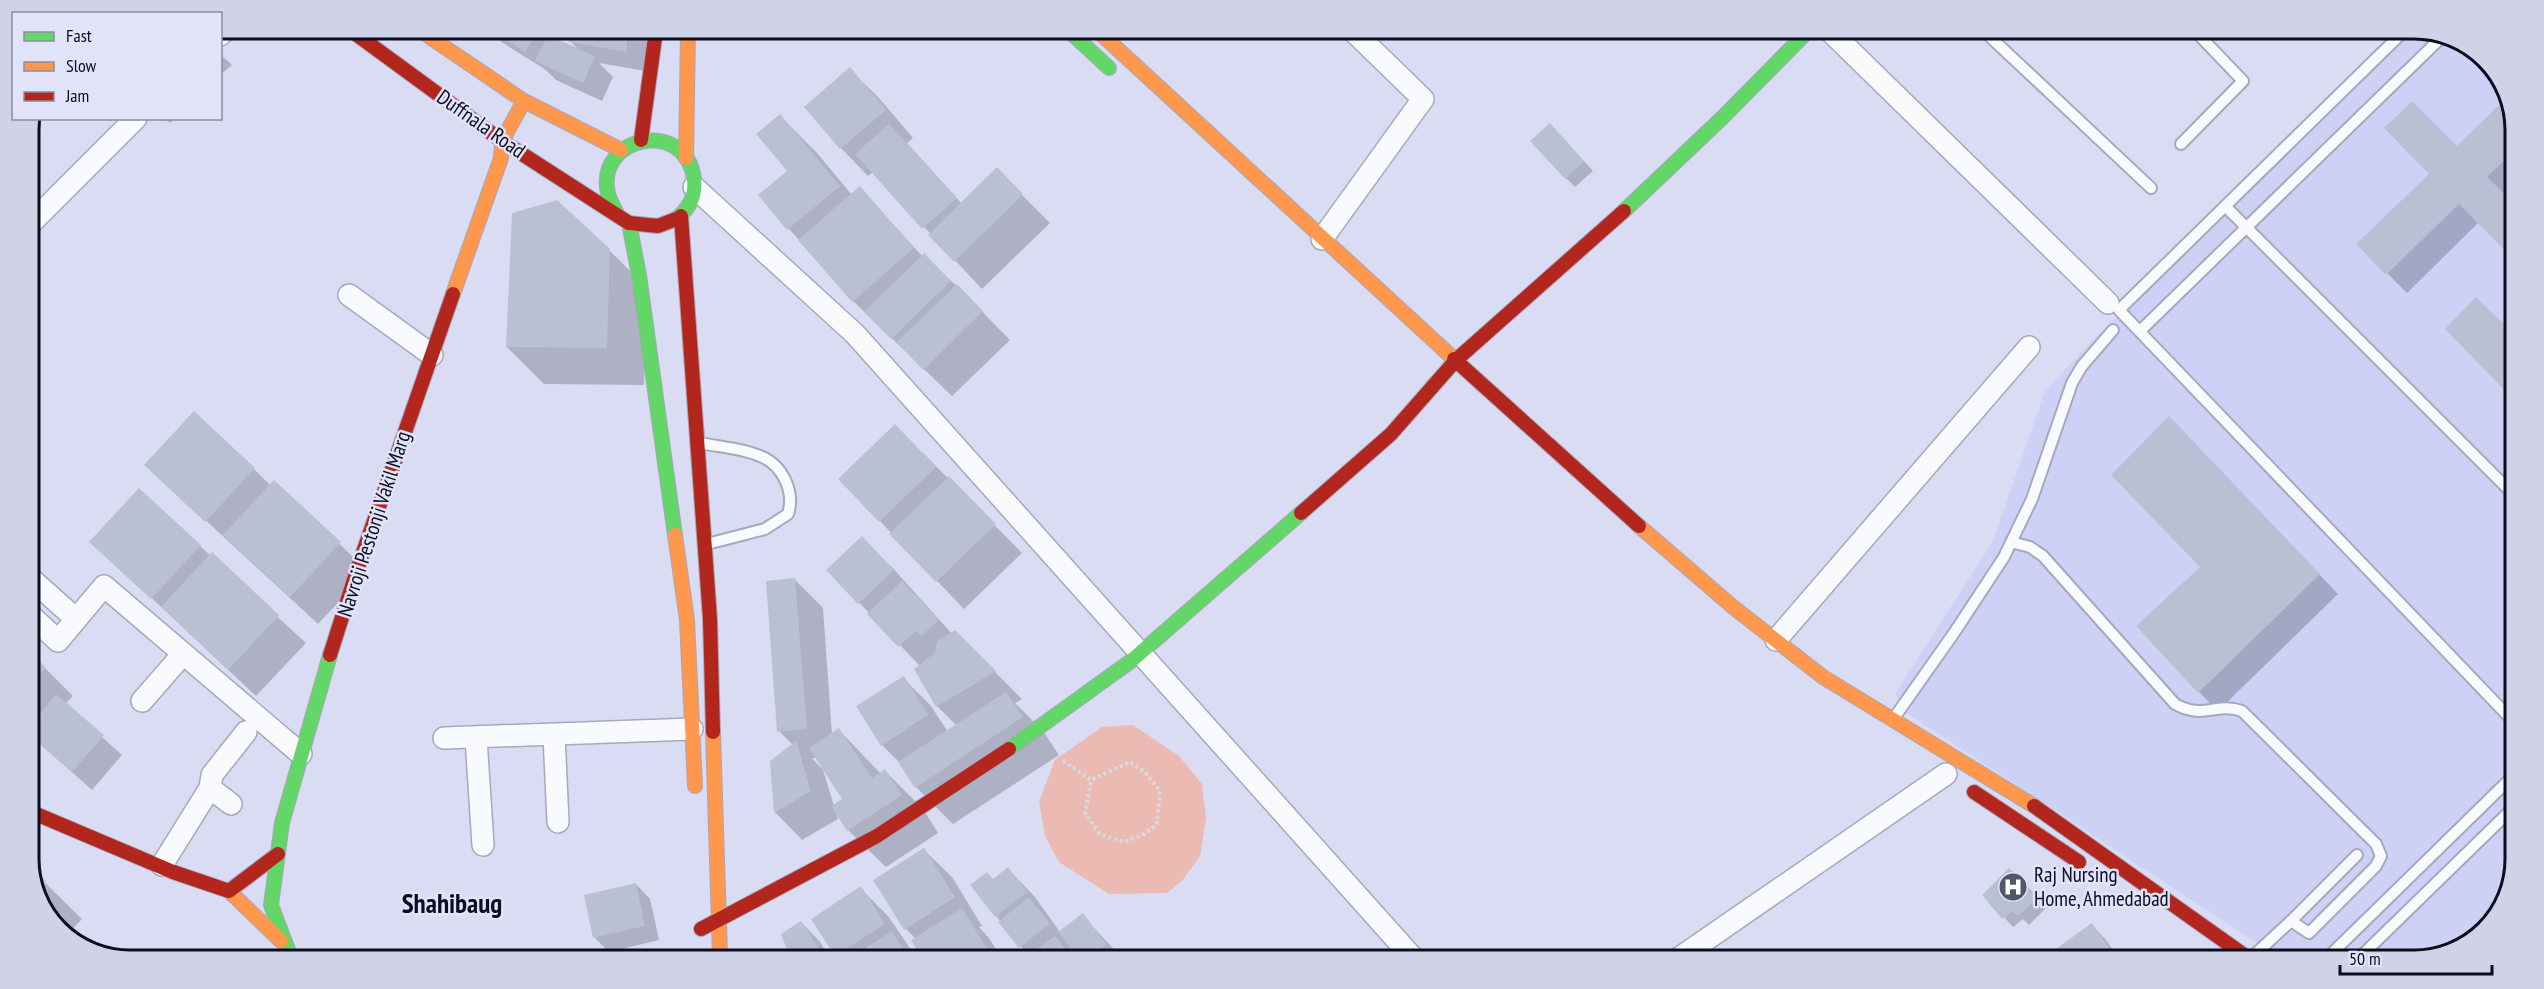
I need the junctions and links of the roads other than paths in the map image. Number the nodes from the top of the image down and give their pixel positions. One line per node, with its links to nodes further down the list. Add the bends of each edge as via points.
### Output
1 (363, 39): 18 (main road, Duffnala Road)
2 (433, 39): 15 (main road)
3 (655, 39): 17 (main road)
4 (688, 39): 21 (main road)
5 (1078, 39): 14 (main road)
6 (1107, 39): 30 (main road)
7 (1361, 39): 30 (street, via 1423,99)
8 (1801, 39): 38 (main road, via 1705,136)
9 (1832, 39): 32 (street)
10 (1992, 39): 23 (lane)
11 (2203, 39): 19 (lane, via 2243,81)
12 (2396, 39): 24 (lane)
13 (2437, 42): 29 (lane)
14 (1121, 79)
15 (524, 101): 18 (main road, Navroji Pestonji Vakil Marg); 20 (main road)
16 (134, 120): 26 (street)
17 (641, 140): 20 (main road); 21 (main road, via 666,142)
18 (502, 141): 25 (main road, Duffnala Road); 37 (main road, Navroji Pestonji Vakil Marg, via 501,158)
19 (2181, 144)
20 (621, 150): 25 (main road, via 612,160 606,181 609,202)
21 (687, 158): 22 (main road)
22 (694, 187): 27 (main road, via 693,197); 47 (street, via 855,334)
23 (2151, 188)
24 (2225, 206): 29 (lane); 32 (lane)
25 (617, 214): 28 (main road)
26 (39, 215)
27 (681, 216): 28 (main road, via 656,228); 39 (main road)
28 (629, 224): 52 (main road, via 687,620)
29 (2247, 228): 34 (lane); 40 (lane)
30 (1322, 239): 38 (main road)
31 (349, 295): 37 (street)
32 (2113, 306): 34 (lane)
33 (2114, 330): 41 (lane, via 2072,383 2032,499)
34 (2140, 331): 50 (lane)
35 (2029, 347): 46 (street)
36 (1491, 348): 38 (main road)
37 (432, 355): 57 (main road, Navroji Pestonji Vakil Marg, via 358,567)
38 (1461, 365): 46 (main road, via 1598,491); 47 (main road, via 1443,373 1391,434)
39 (697, 442): 42 (main road); 42 (lane, via 763,456 783,476 792,504 788,514 765,529)
40 (2505, 486)
41 (2011, 542): 51 (lane); 73 (lane, via 2030,547 2043,556 2175,704 2187,711 2204,712 2229,706 2242,711 2376,844 2381,856 2376,866 2309,933)
42 (705, 545): 72 (main road)
43 (39, 586): 44 (street)
44 (76, 620): 45 (street, via 58,641); 48 (street, via 104,586)
45 (39, 623)
46 (1776, 639): 51 (main road, via 1823,676)
47 (1139, 653): 72 (main road, via 1015,745 877,836); 78 (street)
48 (183, 654): 49 (street); 57 (street)
49 (141, 701)
50 (2505, 713)
51 (1893, 720): 80 (main road, via 2038,808)
52 (692, 729): 54 (street); 61 (main road)
53 (246, 732): 60 (street, via 212,775)
54 (554, 735): 56 (street); 65 (street)
55 (444, 738): 56 (street)
56 (476, 738): 66 (street)
57 (301, 754): 67 (main road, Navroji Pestonji Vakil Marg, via 282,823)
58 (1951, 777): 70 (main road); 79 (street)
59 (2505, 784): 82 (lane)
60 (210, 788): 62 (street); 69 (street)
61 (695, 800)
62 (231, 804)
63 (39, 815): 69 (main road)
64 (2505, 816): 83 (lane)
65 (558, 822)
66 (483, 845)
67 (278, 854): 71 (main road); 75 (main road, Navroji Pestonji Vakil Marg, via 271,905)
68 (2357, 855): 73 (lane)
69 (162, 865): 71 (main road)
70 (2088, 868)
71 (229, 891): 74 (main road)
72 (719, 920): 76 (main road, via 701,923); 77 (main road)
73 (2291, 921): 81 (lane)
74 (287, 950)
75 (288, 950)
76 (702, 950)
77 (720, 950)
78 (1406, 950)
79 (1692, 950)
80 (2236, 950)
81 (2261, 950)
82 (2335, 950)
83 (2367, 950)

